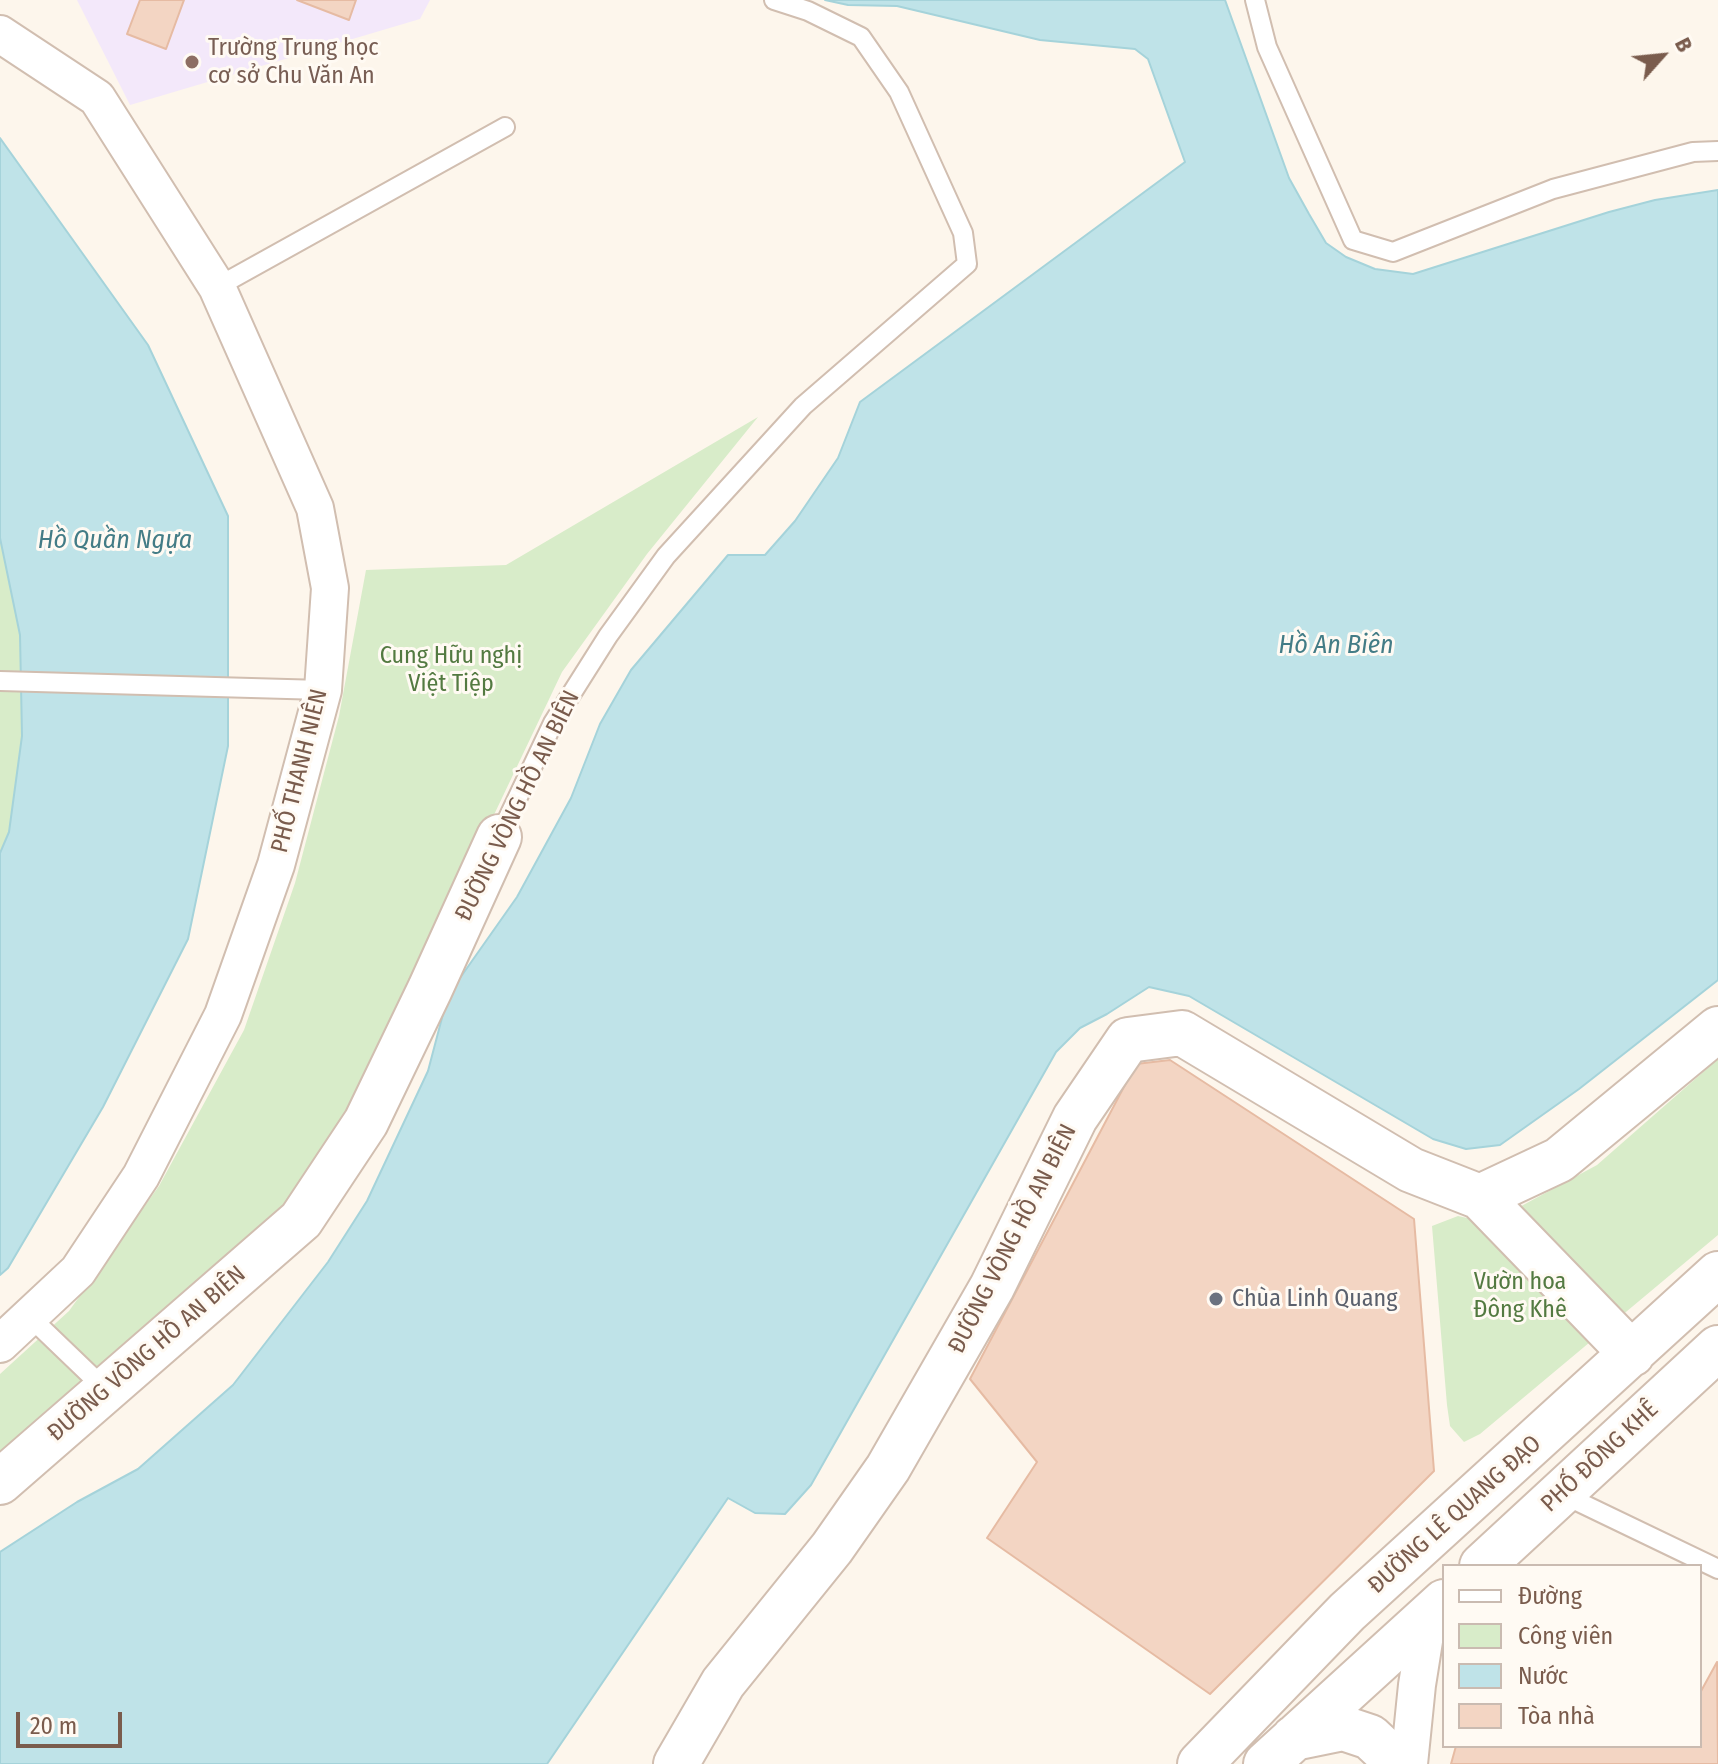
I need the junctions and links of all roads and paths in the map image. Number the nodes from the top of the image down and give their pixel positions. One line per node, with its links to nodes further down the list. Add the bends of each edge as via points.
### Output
1 (774, 0): 9 (lane, ĐƯỜNG VÒNG HỒ AN BIÊN, via 861,37 899,92 963,233 967,264 803,406 666,556 553,723)
2 (1255, 0): 5 (lane, via 1267,47 1353,240 1393,252 1553,189 1693,152)
3 (0, 34): 6 (street, PHỐ THANH NIÊN, via 97,98)
4 (505, 127): 6 (lane)
5 (1718, 151)
6 (217, 287): 8 (street, PHỐ THANH NIÊN, via 315,508 330,588)
7 (0, 681): 8 (lane)
8 (323, 690): 13 (street, PHỐ THANH NIÊN, via 276,865 223,1015 141,1176 78,1271)
9 (499, 837): 17 (street, ĐƯỜNG VÒNG HỒ AN BIÊN, via 366,1122 301,1220)
10 (1718, 1029): 11 (street, via 1559,1160)
11 (1480, 1197): 16 (street, ĐƯỜNG VÒNG HỒ AN BIÊN); 25 (street, ĐƯỜNG VÒNG HỒ AN BIÊN, via 1411,1170 1182,1033 1128,1040 1075,1118 992,1287 888,1468 832,1548 723,1683)
12 (1718, 1274): 16 (street, ĐƯỜNG LÊ QUANG ĐẠO)
13 (30, 1317): 14 (street, PHỐ THANH NIÊN); 17 (lane)
14 (0, 1344)
15 (1718, 1348): 19 (street, PHỐ ĐÔNG KHÊ)
16 (1632, 1354): 22 (street, ĐƯỜNG LÊ QUANG ĐẠO)
17 (107, 1391): 18 (street, ĐƯỜNG VÒNG HỒ AN BIÊN)
18 (0, 1482)
19 (1560, 1493): 20 (street, PHỐ ĐÔNG KHÊ); 21 (lane)
20 (1484, 1564)
21 (1718, 1569)
22 (1392, 1571): 23 (street); 26 (street, ĐƯỜNG LÊ QUANG ĐẠO)
23 (1436, 1609): 24 (street); 28 (street, via 1417,1685)
24 (1280, 1751): 27 (street, via 1343,1728 1370,1737)
25 (676, 1764)
26 (1200, 1764)
27 (1392, 1764)
28 (1409, 1764)

